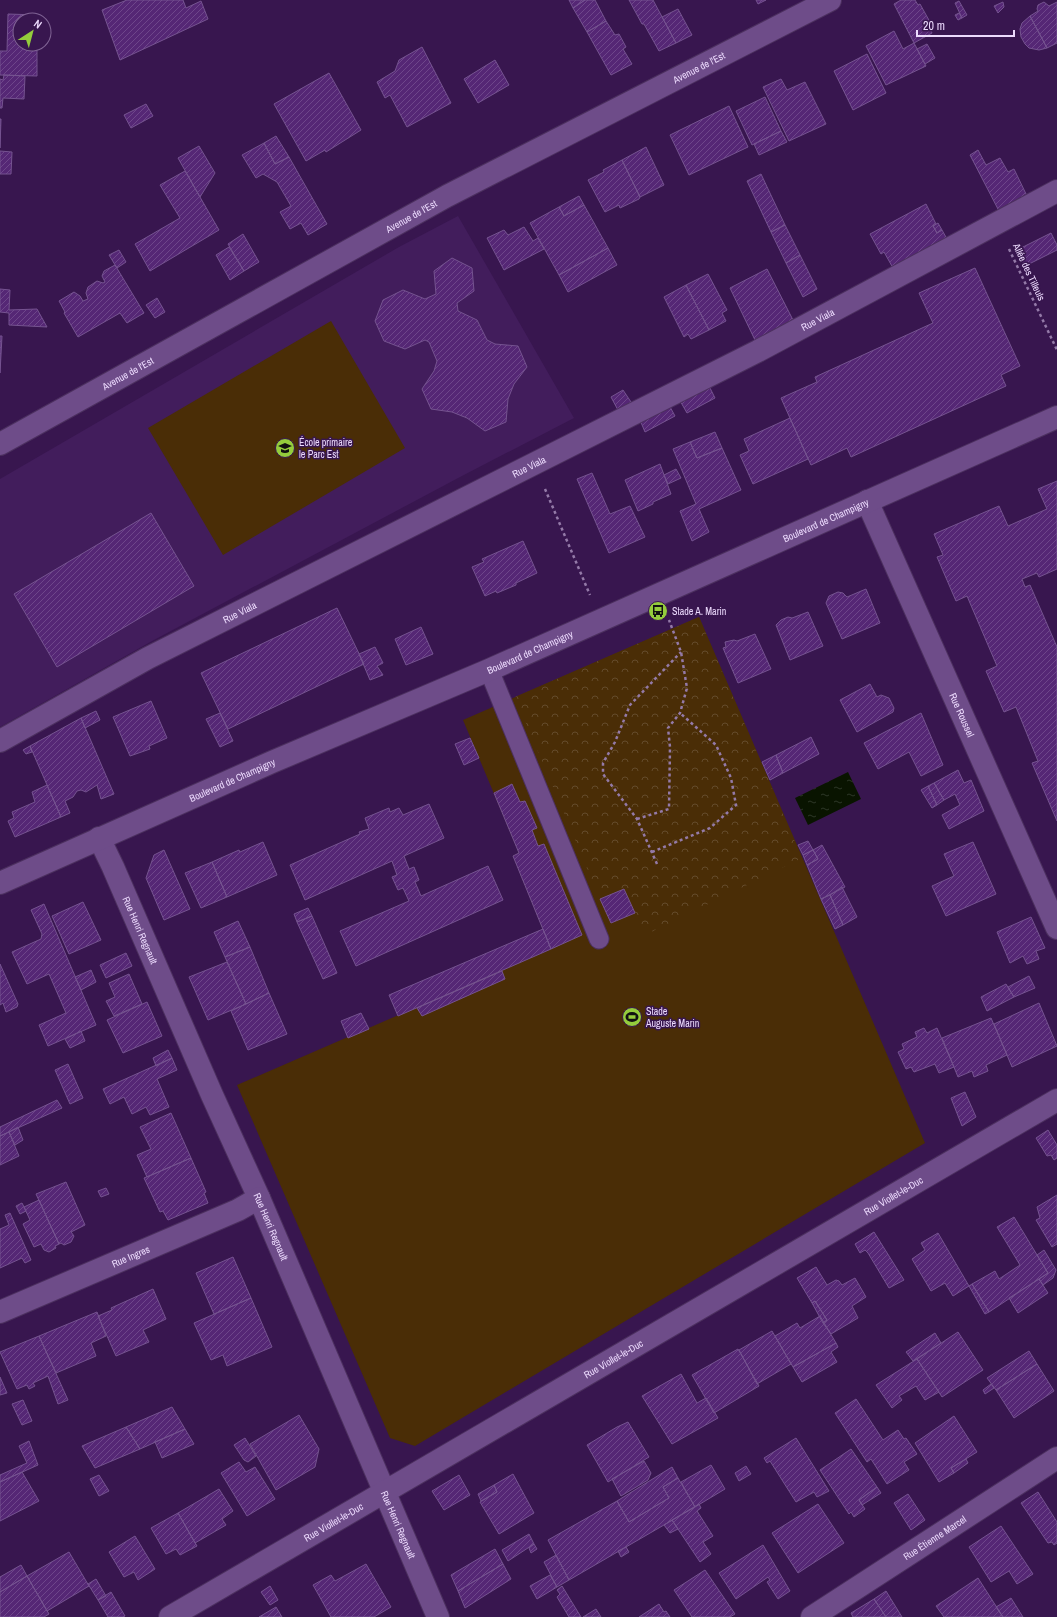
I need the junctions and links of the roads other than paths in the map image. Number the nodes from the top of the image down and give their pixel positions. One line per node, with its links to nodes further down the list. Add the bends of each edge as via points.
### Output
1 (830, 0): 4 (street, Avenue de l'Est, via 447,196)
2 (1057, 191): 7 (street, Rue Viala, via 758,351 148,658)
3 (1057, 417): 5 (street, Boulevard de Champigny)
4 (0, 444)
5 (867, 501): 6 (street, Boulevard de Champigny); 10 (street, Rue Roussel)
6 (489, 670): 8 (street, Boulevard de Champigny); 11 (lane)
7 (0, 741)
8 (99, 838): 9 (street, Boulevard de Champigny); 13 (street, Rue Henri Regnault)
9 (0, 883)
10 (1057, 928)
11 (599, 940)
12 (1057, 1100): 16 (street, Rue Viollet-le-Duc)
13 (260, 1198): 14 (street, Rue Ingres, via 238,1210); 16 (street, Rue Henri Regnault)
14 (0, 1312)
15 (1057, 1458): 19 (street, Rue Étienne Marcel)
16 (384, 1491): 17 (street, Rue Viollet-le-Duc); 18 (street, Rue Henri Regnault)
17 (170, 1617)
18 (438, 1617)
19 (812, 1617)

